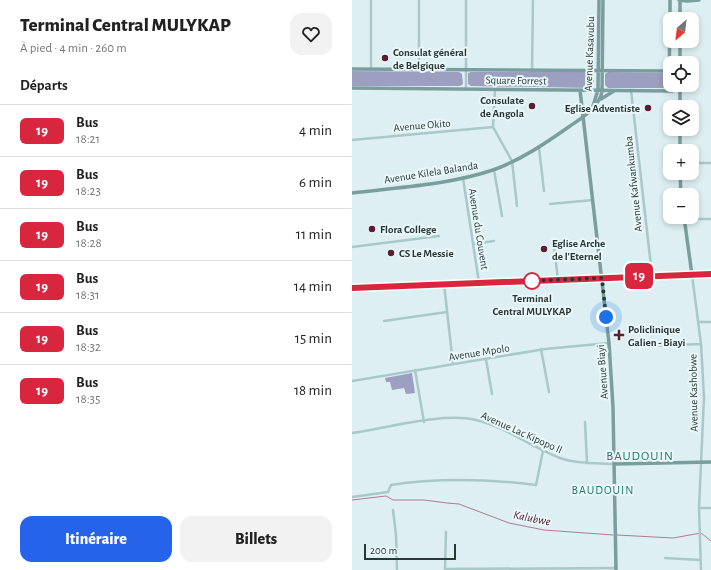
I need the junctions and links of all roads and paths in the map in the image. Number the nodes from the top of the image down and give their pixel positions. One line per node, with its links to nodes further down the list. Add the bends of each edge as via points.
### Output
1 (371, 0): 13 (street)
2 (419, 0): 14 (street)
3 (466, 0): 15 (street)
4 (533, 0): 16 (street)
5 (599, 0): 17 (street, Avenue Kasavubu)
6 (603, 0): 17 (street, Avenue Kasavubu)
7 (670, 0): 10 (street)
8 (680, 0): 9 (street); 11 (street)
9 (700, 0)
10 (670, 12)
11 (680, 12)
12 (352, 69): 13 (street, Square Forrest)
13 (371, 69): 14 (street, Square Forrest)
14 (419, 70): 15 (street, Square Forrest)
15 (466, 70): 16 (street, Square Forrest); 20 (street)
16 (532, 70): 17 (street, Square Forrest)
17 (600, 71): 18 (street, Square Forrest); 23 (street, Avenue Kasavubu)
18 (663, 71)
19 (352, 88): 20 (street, Square Forrest)
20 (466, 88): 21 (street, Square Forrest)
21 (495, 89): 22 (street, Square Forrest); 33 (street)
22 (580, 90): 23 (street, Square Forrest); 32 (street, Avenue Biayi)
23 (600, 90): 24 (street, Square Forrest); 30 (street); 31 (street, Avenue Kasavubu)
24 (616, 90): 25 (street, Square Forrest); 30 (street, Avenue Kilela Balanda)
25 (631, 90): 26 (street, Square Forrest); 56 (street, Avenue Kafwankumba)
26 (663, 91)
27 (673, 92): 29 (street)
28 (680, 92): 29 (street)
29 (680, 99)
30 (600, 100): 31 (street, Avenue Kilela Balanda)
31 (593, 107): 32 (street, Avenue Kilela Balanda)
32 (584, 117): 35 (street, Avenue Kilela Balanda); 43 (street, Avenue Biayi)
33 (493, 127): 34 (street, Avenue Okito); 36 (street)
34 (352, 140)
35 (539, 148): 36 (street, Avenue Kilela Balanda); 41 (street)
36 (512, 161): 39 (street, Avenue Kilela Balanda); 45 (street)
37 (711, 163): 38 (street)
38 (699, 164)
39 (494, 169): 40 (street, Avenue Kilela Balanda); 46 (street)
40 (462, 178): 42 (street, Avenue Kilela Balanda); 52 (street, Avenue du Couvent)
41 (544, 191)
42 (352, 193)
43 (593, 200): 44 (street); 58 (street, Avenue Biayi)
44 (550, 204)
45 (517, 206)
46 (502, 216)
47 (699, 219): 48 (street)
48 (711, 219)
49 (685, 224): 57 (street, Avenue Kashobwe)
50 (439, 236): 54 (street)
51 (494, 241): 52 (street)
52 (473, 244): 60 (street, Avenue du Couvent)
53 (554, 246): 59 (street)
54 (352, 247)
55 (711, 274): 57 (street)
56 (652, 275): 57 (street); 58 (street)
57 (692, 275): 65 (street, Avenue Kashobwe)
58 (602, 278): 59 (street); 67 (street, Avenue Biayi)
59 (558, 280): 60 (street)
60 (479, 283): 61 (street)
61 (444, 284): 62 (street); 63 (street)
62 (352, 288)
63 (447, 312): 64 (street); 72 (street)
64 (384, 321)
65 (698, 322): 66 (street); 68 (street, Avenue Kashobwe)
66 (711, 322)
67 (609, 343): 70 (street, Avenue Mpolo); 84 (street, Avenue Biayi)
68 (701, 344): 69 (street); 81 (street, Avenue Kashobwe, via 704,398)
69 (649, 346)
70 (541, 349): 71 (street, Avenue Mpolo); 75 (street)
71 (486, 359): 72 (street, Avenue Mpolo); 76 (street)
72 (453, 364): 73 (street, Avenue Mpolo)
73 (415, 370): 74 (street, Avenue Mpolo); 77 (street)
74 (352, 381)
75 (548, 392)
76 (492, 394)
77 (424, 422): 79 (street, Avenue Lac Kipopo II); 80 (street, Avenue Lac Kipopo II, via 454,417 476,420)
78 (585, 422): 83 (street)
79 (352, 434)
80 (544, 450): 83 (street, Avenue Lac Kipopo II, via 565,460); 85 (street, via 537,485 494,480 428,480 391,486 388,492)
81 (701, 462): 82 (street); 84 (street); 86 (street, Avenue Kashobwe)
82 (711, 462)
83 (587, 463): 84 (street, Avenue Lac Kipopo II)
84 (614, 464): 92 (street, Avenue Biayi)
85 (352, 497)
86 (699, 508): 87 (street); 91 (street, Avenue Kashobwe)
87 (711, 508)
88 (393, 510): 93 (street)
89 (446, 532): 94 (street)
90 (665, 558): 91 (street)
91 (700, 560): 95 (street, Avenue Kashobwe)
92 (616, 569): 94 (street)
93 (396, 570)
94 (445, 570)
95 (701, 570)

